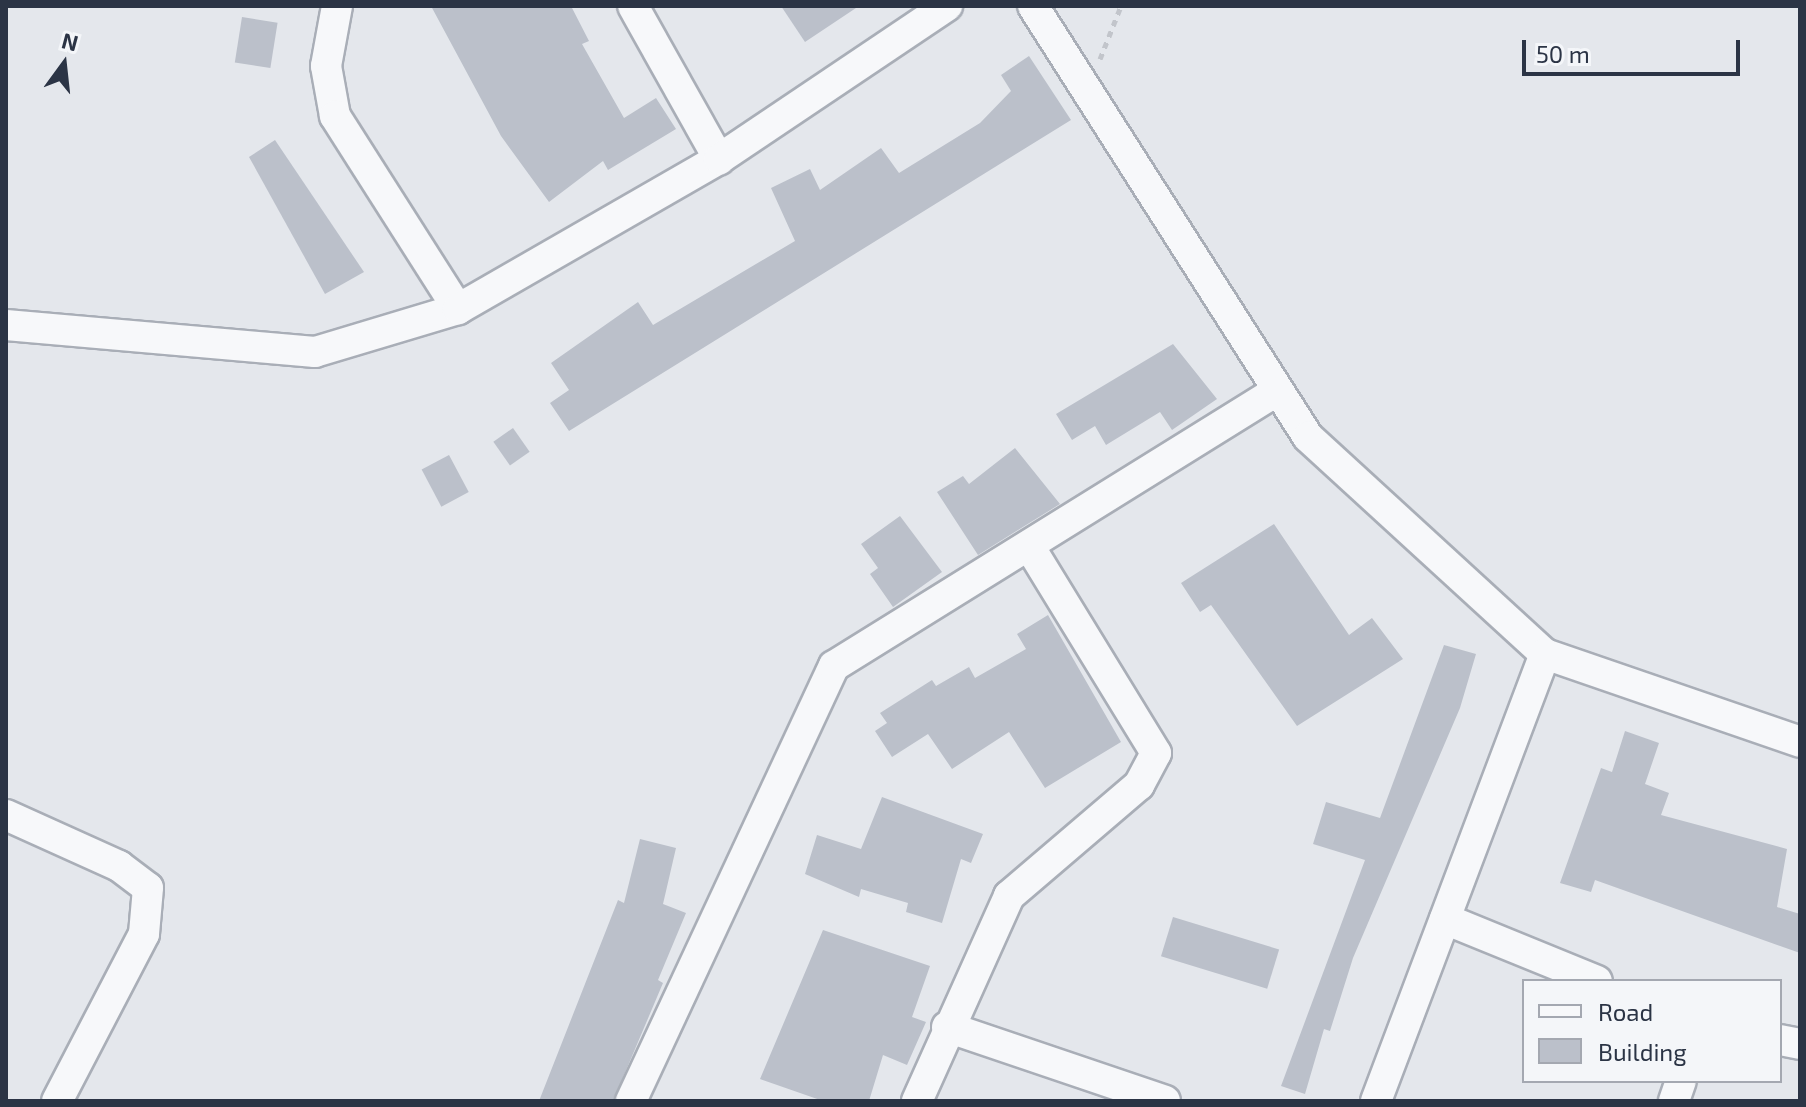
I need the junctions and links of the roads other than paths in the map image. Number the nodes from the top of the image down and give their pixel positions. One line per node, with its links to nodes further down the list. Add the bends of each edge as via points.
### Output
1 (337, 6): 6 (street, via 326,66 335,116)
2 (633, 6): 5 (street)
3 (947, 6): 5 (street)
4 (1033, 6): 8 (street)
5 (719, 159): 6 (street)
6 (458, 309): 7 (street, via 315,352)
7 (6, 325)
8 (1275, 392): 9 (street); 10 (street, via 1308,437)
9 (1031, 549): 15 (street, via 1156,753 1139,785 1009,896); 17 (street, via 834,666)
10 (1545, 654): 11 (street); 13 (street)
11 (1800, 742)
12 (6, 815): 16 (street, via 119,866 148,888 144,934)
13 (1445, 919): 14 (street); 20 (street)
14 (1592, 979)
15 (947, 1027): 18 (street); 19 (street)
16 (57, 1101)
17 (631, 1101)
18 (917, 1101)
19 (1165, 1101)
20 (1376, 1101)

